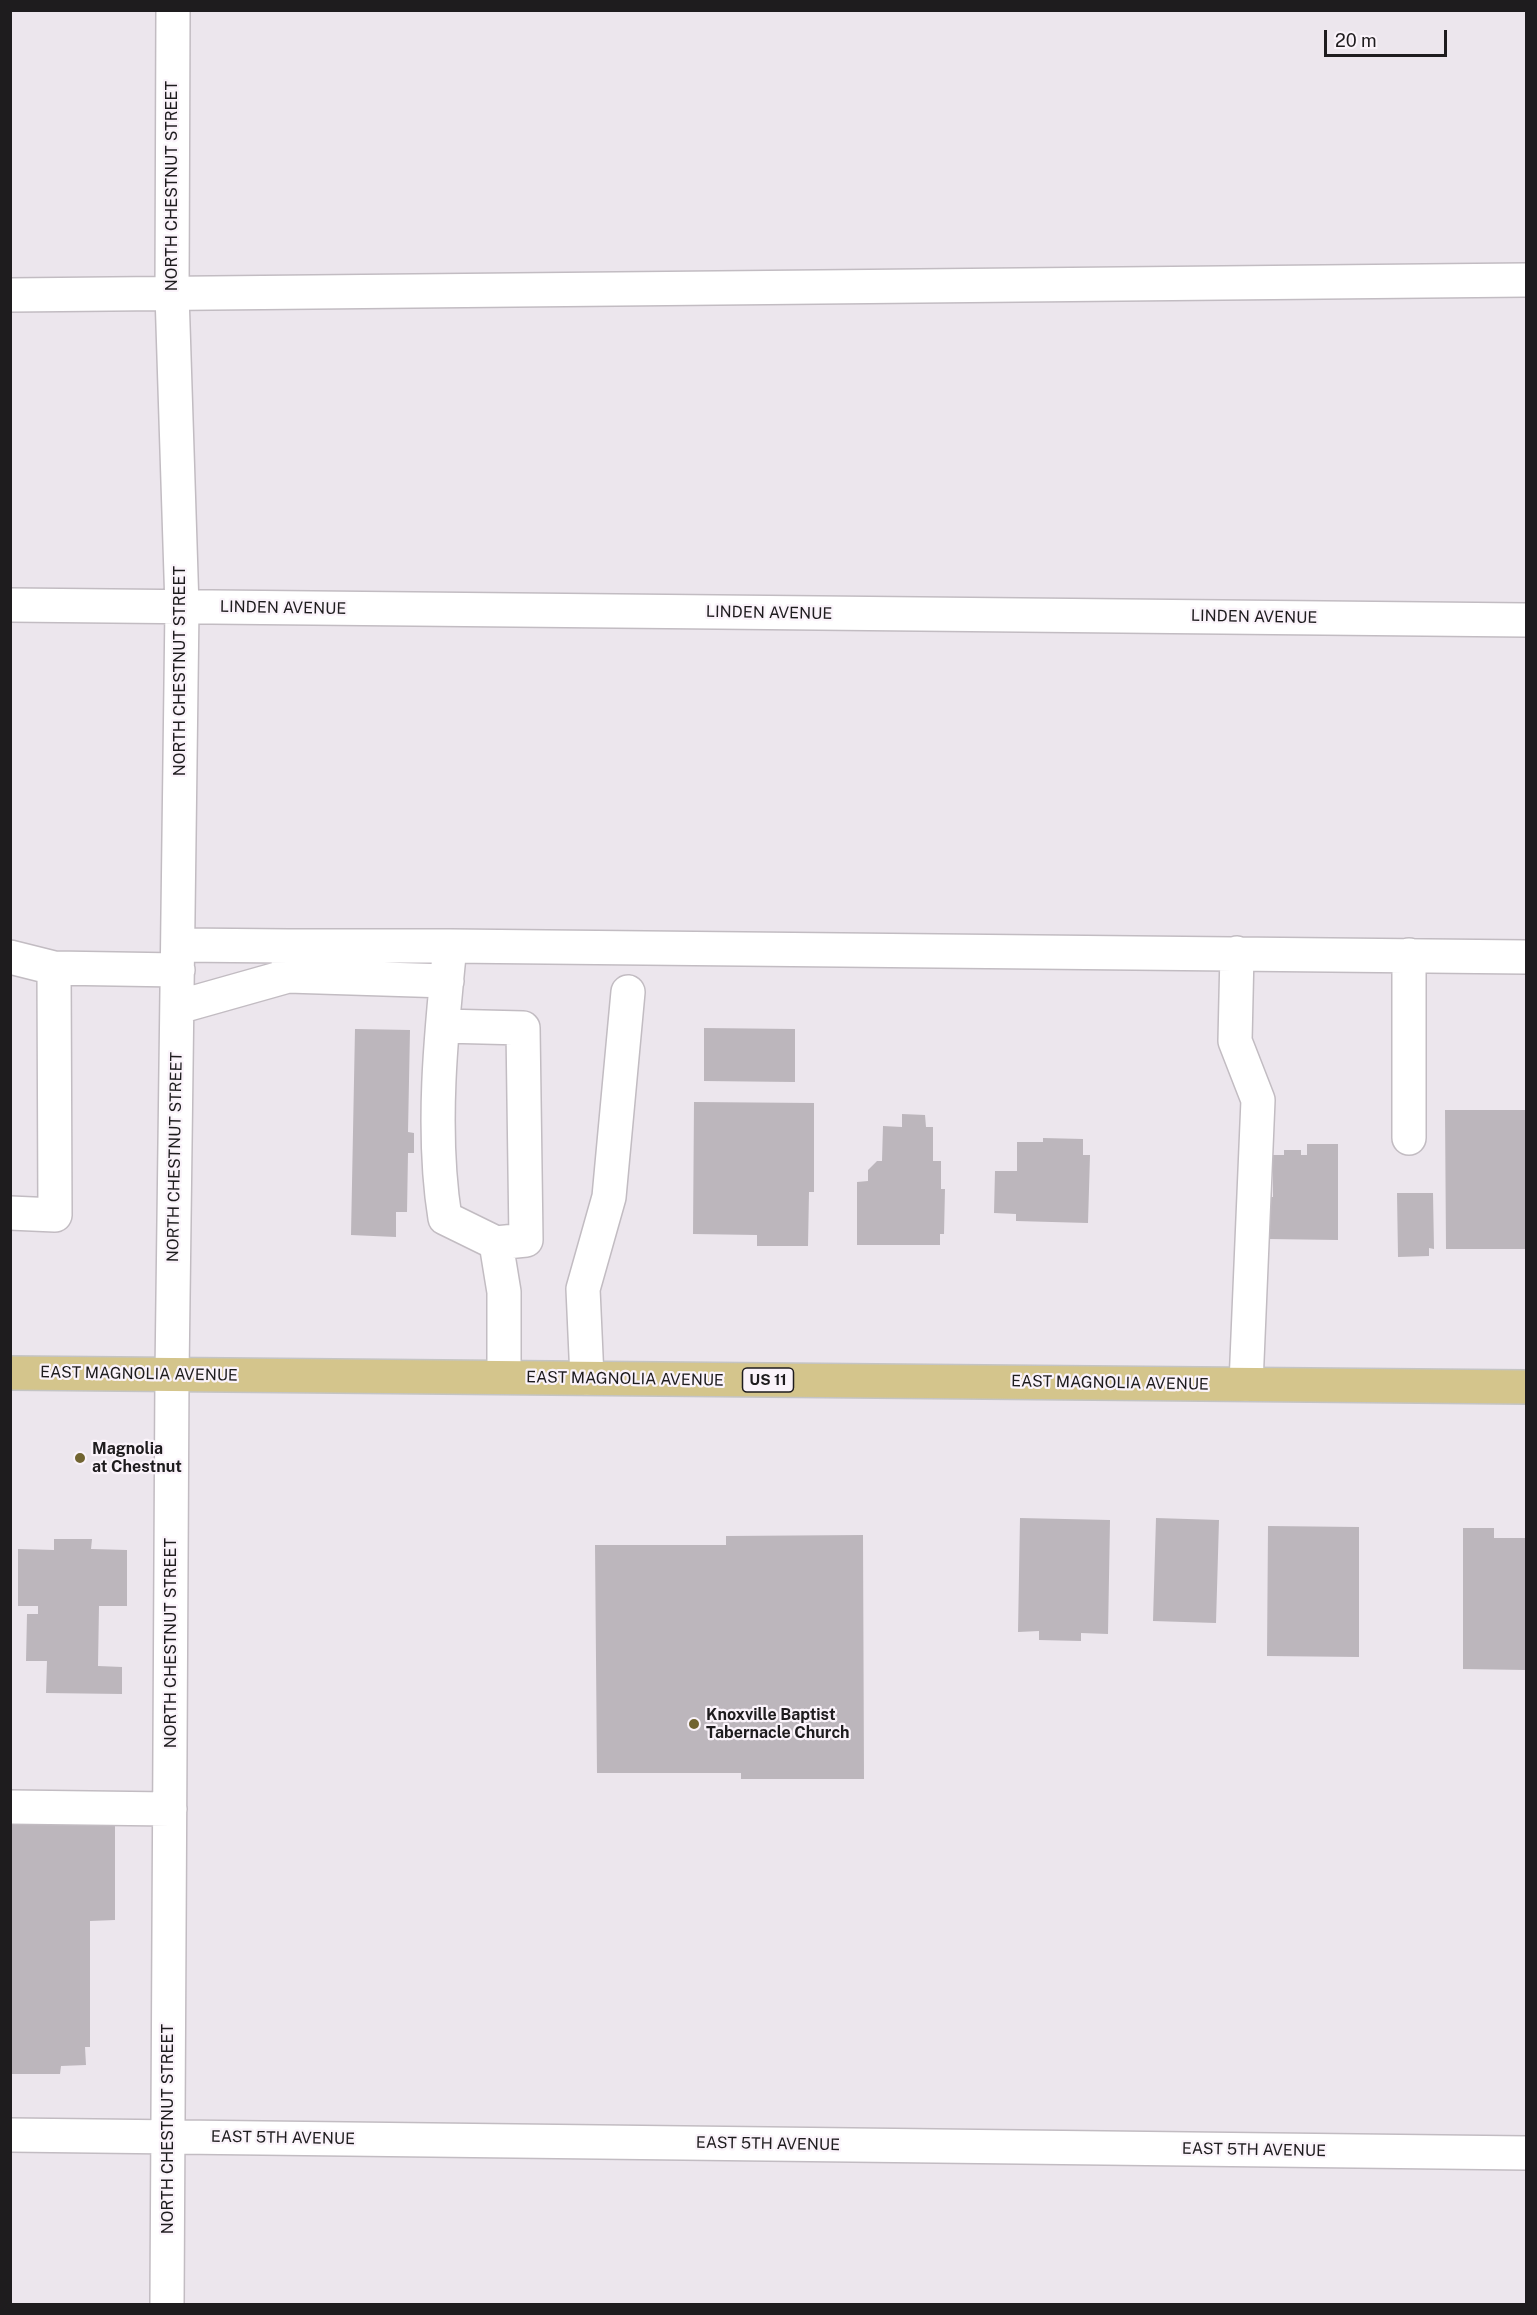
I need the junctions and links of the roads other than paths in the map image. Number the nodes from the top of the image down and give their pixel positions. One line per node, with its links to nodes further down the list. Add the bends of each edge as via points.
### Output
1 (173, 10): 3 (street, NORTH CHESTNUT STREET)
2 (1527, 280): 3 (street)
3 (172, 294): 4 (street); 6 (street, NORTH CHESTNUT STREET)
4 (10, 295)
5 (10, 605): 6 (street, LINDEN AVENUE)
6 (182, 607): 7 (street, LINDEN AVENUE); 13 (street, NORTH CHESTNUT STREET)
7 (1527, 620)
8 (450, 946): 9 (street); 14 (street); 16 (street)
9 (1237, 953): 10 (street); 27 (street, via 1235,1041 1258,1100)
10 (1409, 956): 12 (street); 20 (street)
11 (10, 957): 15 (street)
12 (1527, 957)
13 (178, 958): 14 (street); 15 (street); 18 (street, NORTH CHESTNUT STREET)
14 (289, 961): 16 (street); 18 (street)
15 (54, 968): 21 (street, via 55,1215)
16 (447, 981): 19 (street)
17 (628, 992): 26 (street, via 609,1197 583,1289)
18 (178, 1007): 24 (street, NORTH CHESTNUT STREET)
19 (443, 1026): 22 (street, via 438,1156 445,1218); 22 (street, via 523,1028 526,1240)
20 (1409, 1138)
21 (10, 1213)
22 (496, 1243): 25 (street, via 504,1292)
23 (10, 1373): 24 (main road, EAST MAGNOLIA AVENUE / US 11)
24 (172, 1374): 25 (main road, EAST MAGNOLIA AVENUE / US 11); 30 (street, NORTH CHESTNUT STREET)
25 (504, 1377): 26 (main road, EAST MAGNOLIA AVENUE / US 11)
26 (586, 1378): 27 (main road, EAST MAGNOLIA AVENUE / US 11)
27 (1246, 1384): 28 (main road, EAST MAGNOLIA AVENUE / US 11)
28 (1527, 1387)
29 (10, 1807): 30 (street)
30 (170, 1809): 32 (street, NORTH CHESTNUT STREET)
31 (10, 2135): 32 (street, EAST 5TH AVENUE)
32 (168, 2137): 33 (street, EAST 5TH AVENUE); 34 (street, NORTH CHESTNUT STREET)
33 (1527, 2153)
34 (167, 2304)

